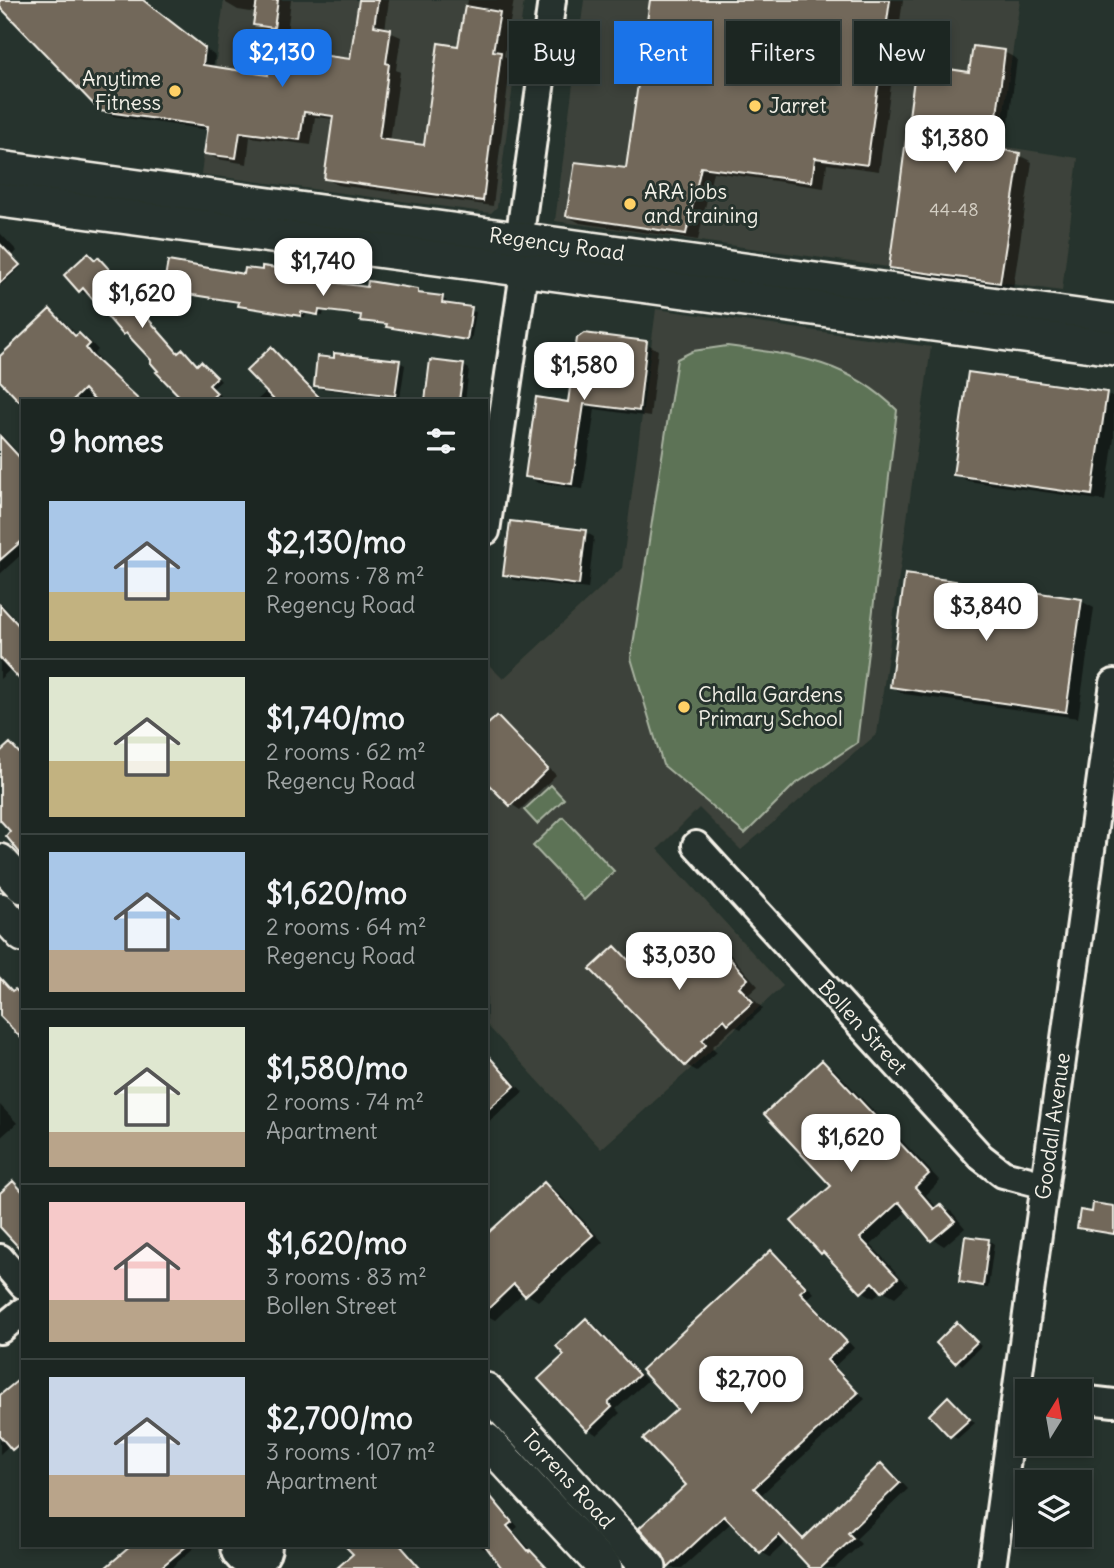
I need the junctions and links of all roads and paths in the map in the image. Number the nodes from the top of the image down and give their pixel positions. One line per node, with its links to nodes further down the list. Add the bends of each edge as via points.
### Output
1 (552, 0): 4 (street)
2 (0, 168): 4 (main road, Regency Road)
3 (0, 200): 4 (main road, Regency Road)
4 (522, 256): 5 (main road, Regency Road); 6 (main road, Regency Road); 7 (street)
5 (1114, 321)
6 (1114, 348)
7 (488, 516)
8 (1114, 683): 9 (street, Goodall Avenue)
9 (1107, 782): 13 (street, Goodall Avenue)
10 (696, 845): 13 (street, Bollen Street, via 981,1157 1003,1174)
11 (0, 861): 12 (main road)
12 (21, 884)
13 (1045, 1185): 18 (street, Goodall Avenue)
14 (0, 1258): 15 (street)
15 (21, 1283)
16 (21, 1313): 17 (street)
17 (0, 1330)
18 (1023, 1379)
19 (488, 1392): 25 (main road, Torrens Road)
20 (1092, 1401): 21 (street)
21 (1114, 1404)
22 (1015, 1433): 26 (street, Goodall Avenue)
23 (488, 1442): 24 (main road, Torrens Road)
24 (605, 1568)
25 (649, 1568)
26 (992, 1568)

